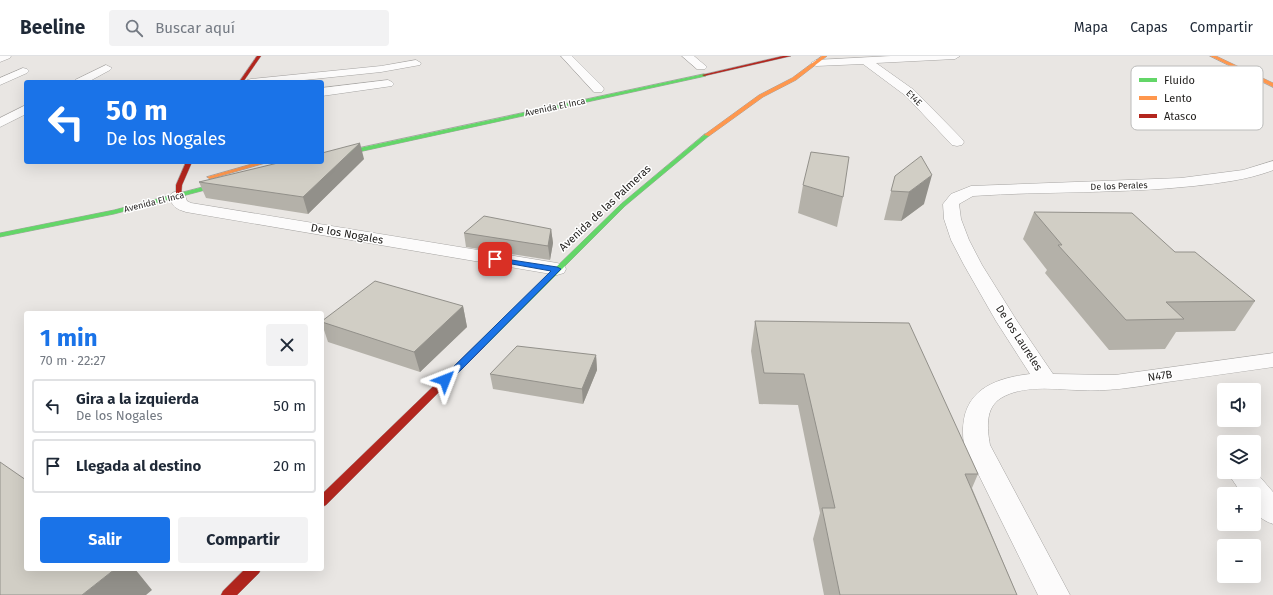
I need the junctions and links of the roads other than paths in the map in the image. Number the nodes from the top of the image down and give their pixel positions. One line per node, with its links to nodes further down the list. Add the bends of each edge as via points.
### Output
1 (6, 56): 9 (street)
2 (259, 56): 22 (main road)
3 (566, 56): 28 (street)
4 (687, 56): 16 (street)
5 (754, 56): 16 (main road, Avenida El Inca)
6 (834, 56): 12 (street)
7 (955, 56): 12 (street)
8 (1212, 56): 15 (main road)
9 (0, 59)
10 (821, 59): 12 (street); 30 (main road, Avenida de las Palmeras, via 794,79)
11 (793, 61): 14 (main road, Avenida El Inca)
12 (861, 61): 34 (street, E14E, via 910,93)
13 (416, 63): 23 (street)
14 (738, 66): 18 (main road); 35 (main road, Avenida El Inca)
15 (1233, 66)
16 (700, 67): 28 (main road, Avenida El Inca)
17 (106, 68): 21 (street)
18 (766, 70)
19 (23, 71): 25 (street)
20 (777, 76): 30 (main road, Avenida de las Palmeras)
21 (83, 80)
22 (242, 80)
23 (271, 80)
24 (1263, 80): 27 (main road)
25 (0, 82)
26 (388, 84): 29 (street)
27 (1273, 85)
28 (598, 89): 33 (main road, Avenida El Inca)
29 (324, 92)
30 (762, 96): 43 (main road, Avenida de las Palmeras, via 668,166 623,205)
31 (24, 110): 32 (street)
32 (0, 123)
33 (372, 138)
34 (957, 142)
35 (324, 158)
36 (188, 164): 40 (main road)
37 (258, 164): 40 (main road, Avenida El Inca, via 197,180)
38 (1270, 170): 41 (street, De los Perales, via 1174,183 987,190)
39 (239, 180): 40 (main road, Avenida El Inca)
40 (176, 189): 42 (main road, Avenida El Inca, via 114,212); 43 (street, De los Nogales, via 179,203 186,207)
41 (963, 194): 45 (street, De los Laureles, via 953,201 951,206 959,238 979,277)
42 (0, 235)
43 (557, 269): 47 (main road, Avenida de las Palmeras)
44 (1273, 360): 45 (street, N47B, via 1108,383)
45 (1047, 382): 51 (street, De los Laureles, via 1014,384 992,394 978,411 974,427 978,445)
46 (1246, 479): 48 (street)
47 (324, 500)
48 (1273, 512)
49 (252, 571): 50 (main road)
50 (228, 595)
51 (1054, 595)

